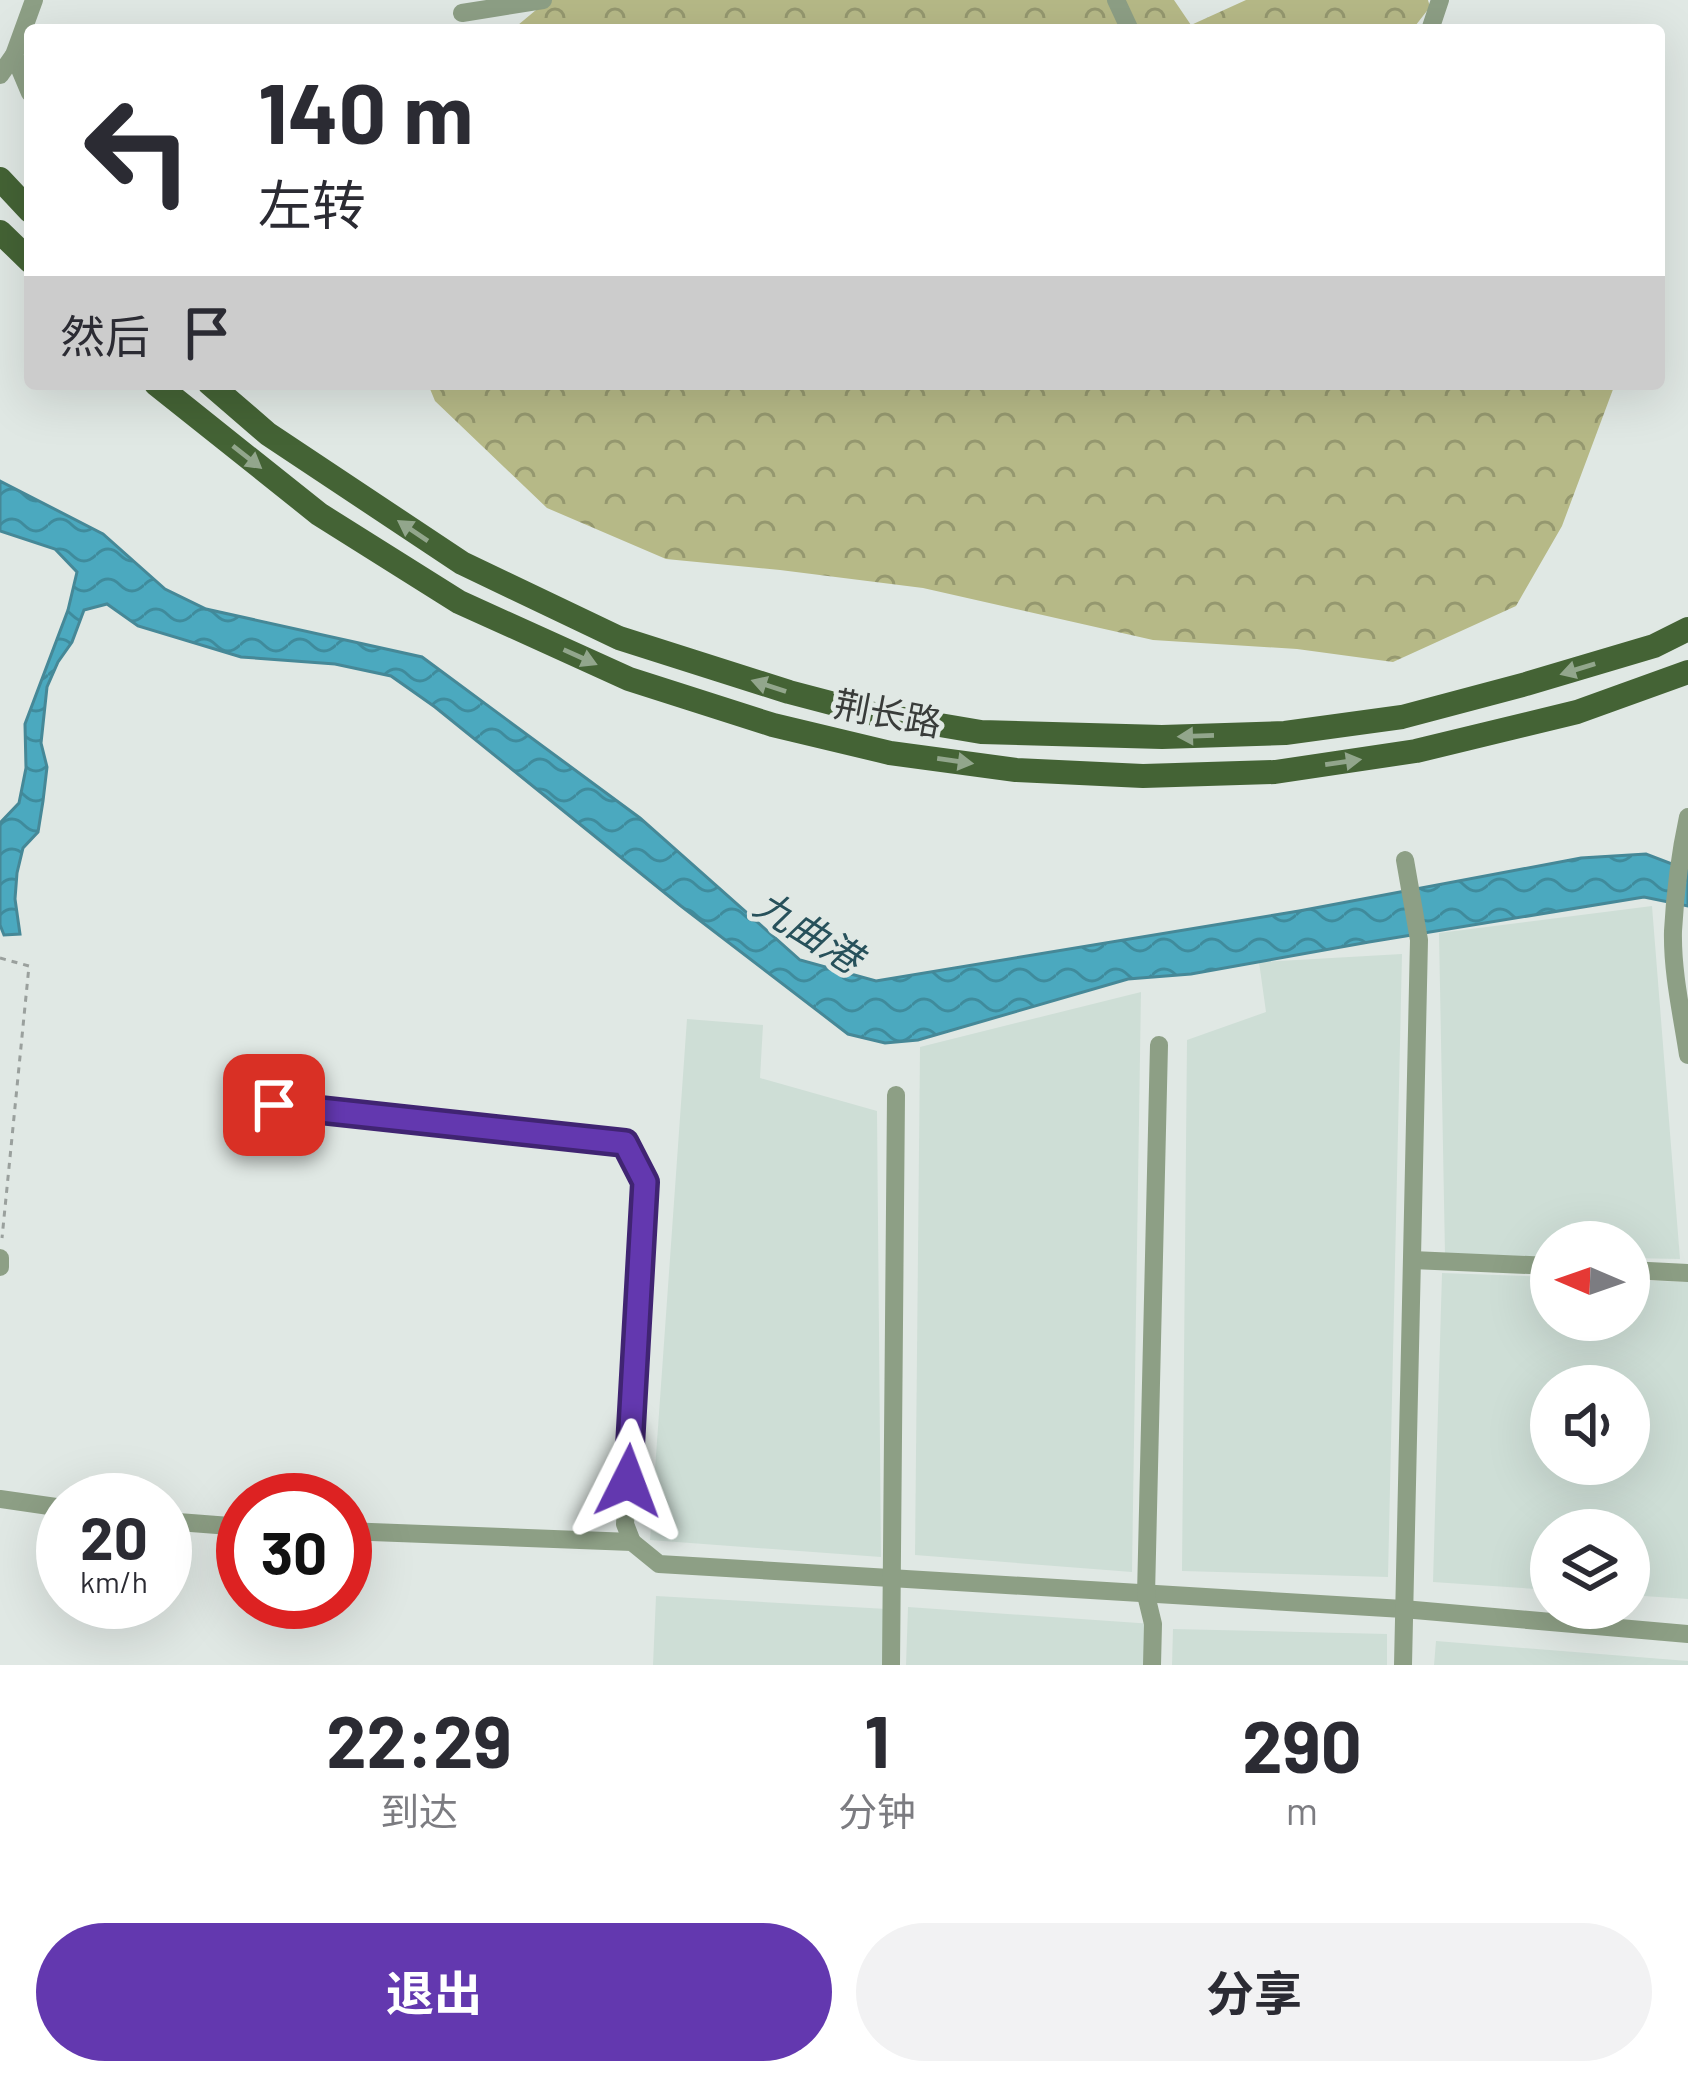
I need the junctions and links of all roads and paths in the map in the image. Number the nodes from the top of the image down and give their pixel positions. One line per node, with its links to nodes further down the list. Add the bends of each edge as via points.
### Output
1 (543, 0): 2 (street)
2 (461, 14)
3 (24, 28): 4 (street)
4 (14, 55): 5 (street); 6 (street)
5 (0, 75)
6 (24, 79)
7 (0, 179): 8 (main road)
8 (24, 205)
9 (0, 232): 10 (main road)
10 (24, 255)
11 (164, 390): 14 (main road, 荆长路, one-way to 14, via 320,514 458,602 629,679 890,753 1016,770 1275,772 1416,751 1577,712)
12 (217, 390): 13 (main road, 荆长路, one-way to 12, via 1654,646 1402,717 1285,733 981,732 869,713 619,638 462,563 268,434)
13 (1688, 629)
14 (1688, 672)
15 (1688, 817): 19 (street, via 1673,933)
16 (1405, 860): 23 (street, via 1419,940)
17 (0, 958): 22 (path, via 29,966)
18 (1159, 1045): 33 (street)
19 (1688, 1055)
20 (896, 1095): 32 (street)
21 (274, 1105): 31 (street, via 625,1143 645,1182 626,1524)
22 (0, 1258): 25 (street)
23 (1412, 1260): 24 (street); 34 (street)
24 (1530, 1265)
25 (0, 1268)
26 (1650, 1271): 27 (street)
27 (1688, 1273)
28 (0, 1499): 29 (street)
29 (36, 1504)
30 (372, 1532): 31 (street)
31 (632, 1542): 32 (street, via 659,1564)
32 (893, 1580): 33 (street); 36 (street)
33 (1145, 1594): 34 (street); 37 (street)
34 (1403, 1610): 35 (street); 38 (street)
35 (1688, 1634)
36 (891, 1665)
37 (1152, 1665)
38 (1403, 1665)

